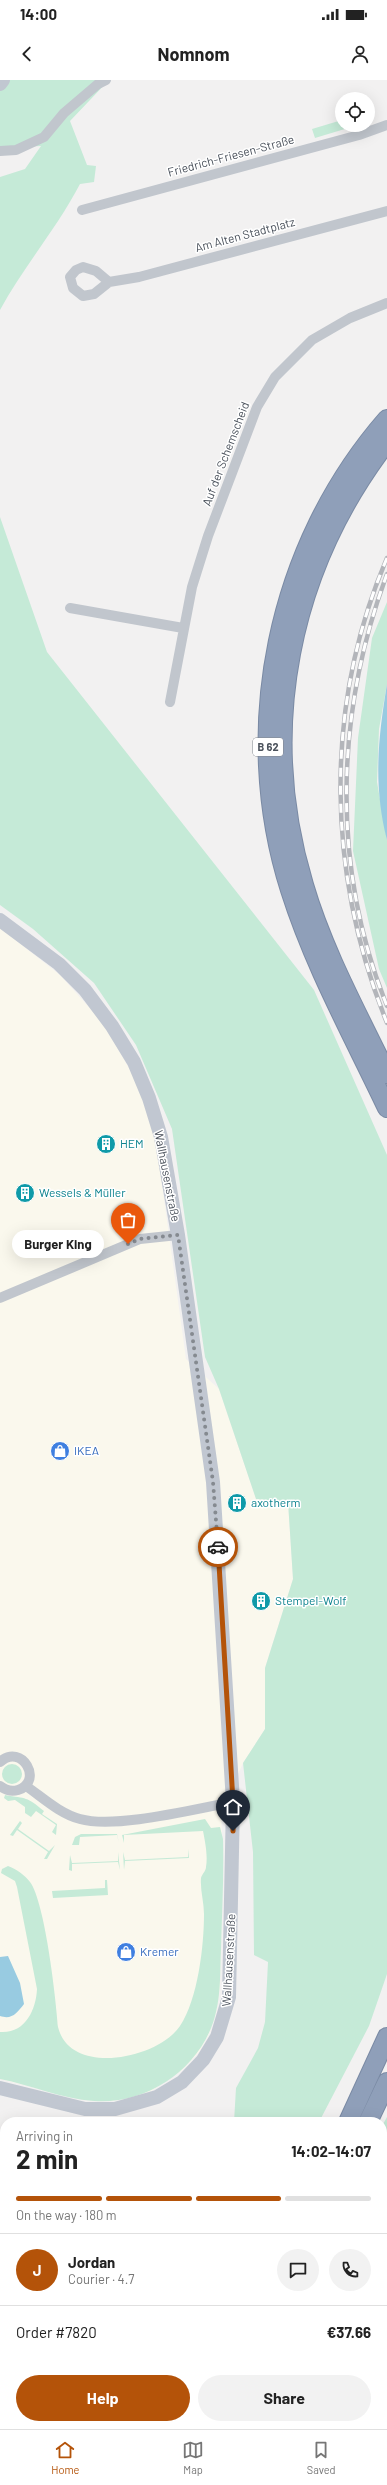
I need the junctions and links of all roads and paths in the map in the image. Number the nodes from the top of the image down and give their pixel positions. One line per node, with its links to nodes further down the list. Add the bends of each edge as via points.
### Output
1 (3, 80): 3 (street)
2 (106, 80): 5 (street, via 64,113 44,137 16,150)
3 (0, 84)
4 (387, 125): 6 (street, Friedrich-Friesen-Straße, via 360,135)
5 (0, 151)
6 (82, 210)
7 (387, 211): 8 (street, Am Alten Stadtplatz, via 139,277)
8 (109, 282)
9 (387, 303): 13 (street, Auf der Schemscheid, via 350,318 312,340 275,377 257,407 208,536 192,587)
10 (387, 419): 16 (highway, B 62, via 344,478 321,518 302,559 276,647 267,739 273,815 290,890 336,1003)
11 (387, 442): 16 (highway, B 62, via 341,511 306,593 290,658 282,739 286,805 304,885)
12 (70, 608): 13 (street)
13 (183, 628): 14 (street, Auf der Schemscheid)
14 (170, 702)
15 (0, 920): 18 (street, Wallhausenstraße, via 59,964 85,990 112,1026 134,1062 161,1137)
16 (381, 1079): 17 (highway, B 62)
17 (387, 1108)
18 (178, 1235): 19 (street, via 140,1239); 23 (street, Wallhausenstraße, via 213,1482)
19 (0, 1298)
20 (0, 1762): 22 (street, via 12,1756 22,1759 30,1773)
21 (0, 1786): 22 (street, via 14,1791)
22 (26, 1786): 23 (street, via 72,1816 97,1822 153,1816)
23 (233, 1802): 27 (street, Wallhausenstraße, via 229,1997 218,2037 203,2060 182,2082 164,2094 144,2103 115,2109 100,2110 71,2106)
24 (387, 2037): 25 (highway)
25 (369, 2081): 28 (highway); 29 (highway)
26 (387, 2082): 30 (highway)
27 (0, 2088)
28 (345, 2117)
29 (351, 2117)
30 (370, 2117)

